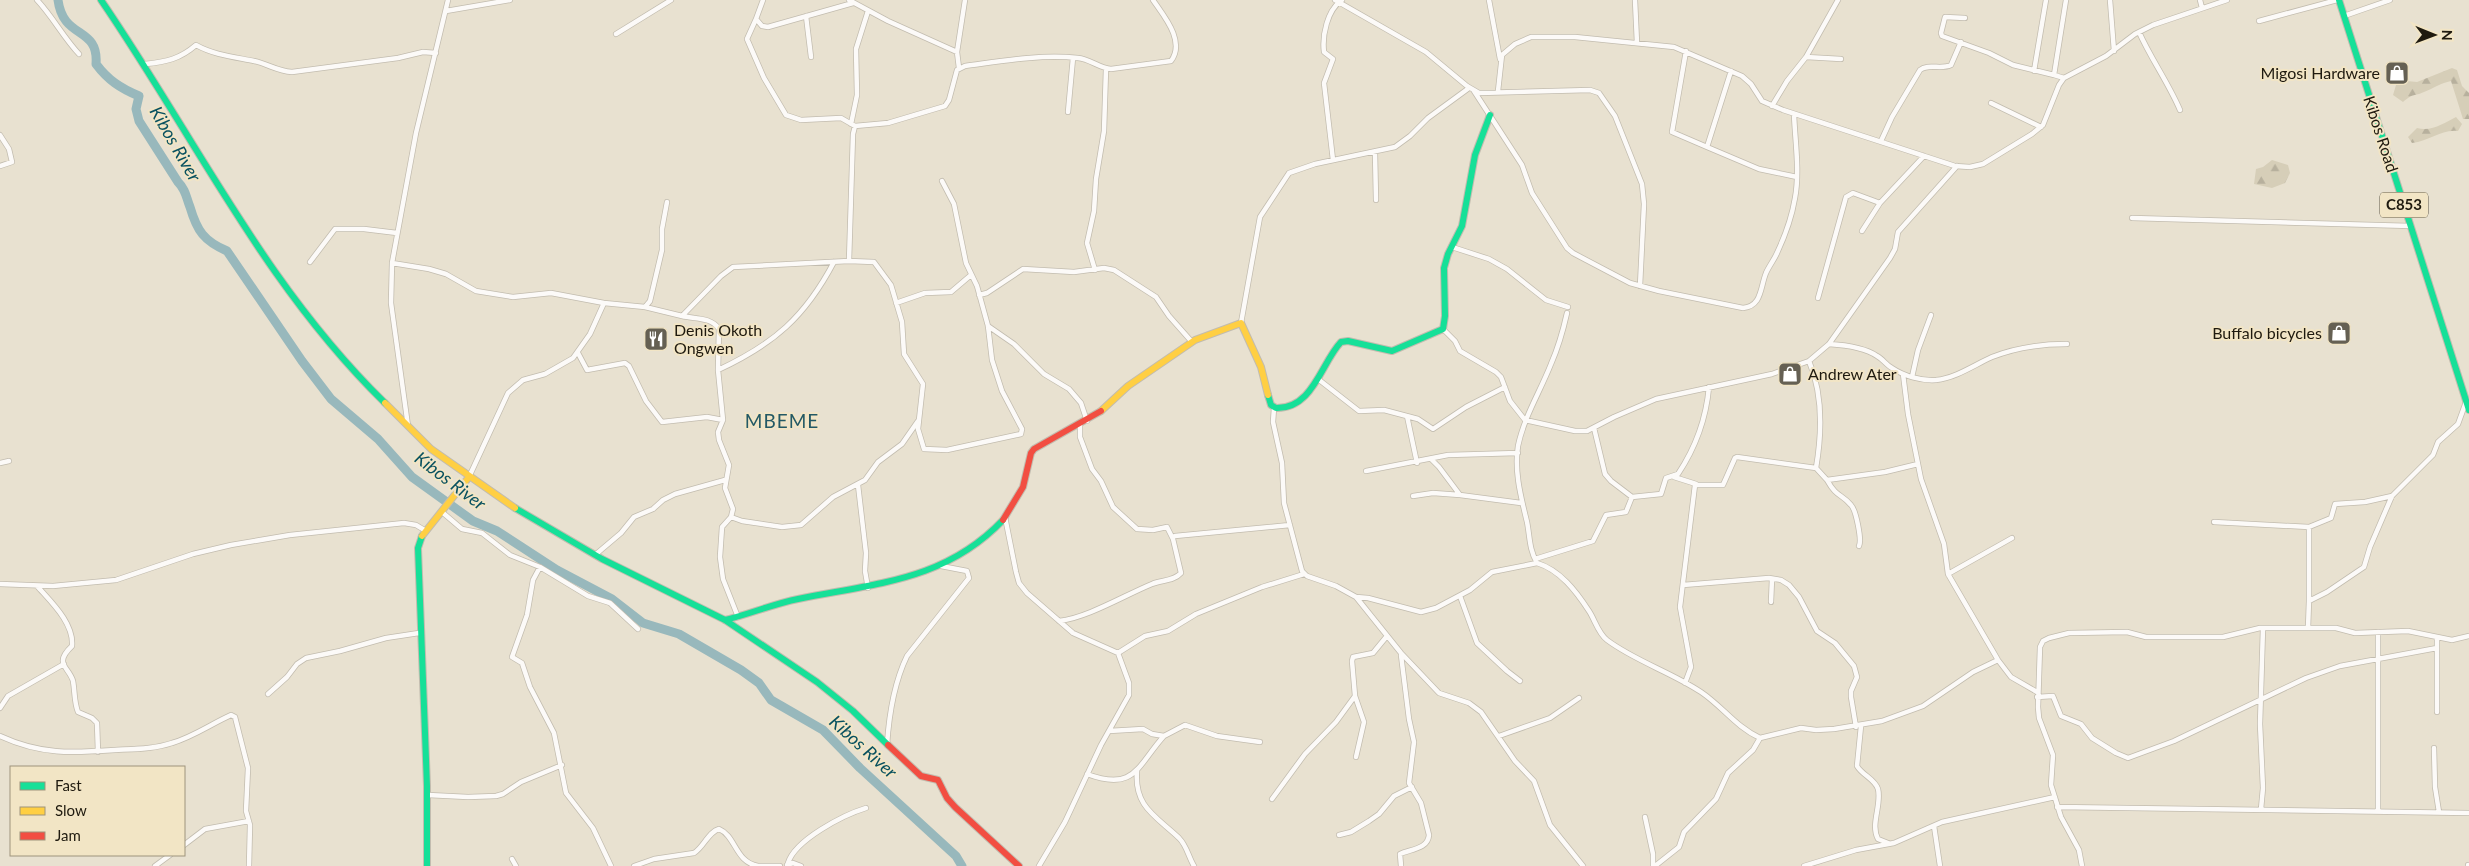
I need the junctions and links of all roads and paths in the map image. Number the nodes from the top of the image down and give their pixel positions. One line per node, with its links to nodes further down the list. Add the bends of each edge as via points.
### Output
1 (38, 0): 37 (street)
2 (101, 0): 43 (main road)
3 (448, 0): 22 (street)
4 (510, 0): 22 (street)
5 (671, 0): 30 (street)
6 (764, 0): 27 (street)
7 (965, 0): 35 (street)
8 (1152, 0): 45 (street, via 1171,25 1173,59)
9 (1489, 0): 42 (street)
10 (1635, 0): 32 (street)
11 (1838, 0): 39 (street)
12 (2046, 0): 46 (street)
13 (2065, 0): 48 (street)
14 (2110, 0): 33 (street)
15 (2200, 0): 21 (street)
16 (2227, 0): 21 (street)
17 (2338, 0): 25 (main road, Kibos Road / C853); 28 (street)
18 (2390, 0): 25 (street)
19 (850, 1): 23 (street); 24 (street)
20 (1338, 1): 50 (street, via 1426,52); 65 (street, via 1323,38 1324,52 1333,59 1324,83)
21 (2202, 8): 29 (street)
22 (446, 11): 36 (street)
23 (868, 11): 35 (street); 58 (street, via 856,49 857,95)
24 (806, 16): 27 (street, via 768,27); 38 (street)
25 (2344, 16): 74 (main road, Kibos Road / C853)
26 (1966, 18): 31 (street, via 1945,17 1941,33 1944,38)
27 (756, 20): 58 (street, via 747,39 764,78 786,114 801,120 841,118)
28 (2258, 21)
29 (2139, 32): 33 (street); 54 (street)
30 (616, 34)
31 (1961, 42): 46 (street, via 2013,65); 61 (street, via 1951,65 1920,70)
32 (1637, 43): 34 (street); 42 (street, via 1537,36 1515,44)
33 (2114, 50): 49 (street)
34 (1686, 51): 47 (street); 62 (street, via 1672,132)
35 (957, 52): 44 (street)
36 (436, 53): 43 (street, via 423,52 292,72 229,57 196,45 168,62); 76 (street, via 416,133)
37 (79, 54)
38 (811, 57)
39 (1806, 57): 41 (street); 53 (street)
40 (1074, 58): 44 (street, via 1029,58); 45 (street); 55 (street)
41 (1841, 59)
42 (1500, 60): 51 (street)
43 (145, 64): 116 (main road, via 171,112 267,262 311,323 355,374)
44 (959, 68): 58 (street, via 945,106 888,123)
45 (1106, 69): 82 (street, via 1104,131 1094,211 1086,243)
46 (2034, 70): 48 (street)
47 (1731, 71): 53 (street, via 1746,78 1760,98); 62 (street)
48 (2054, 75): 49 (street)
49 (2064, 78): 59 (street)
50 (1472, 89): 51 (street, via 1492,94); 57 (street); 63 (street, via 1418,126 1402,143)
51 (1498, 91): 84 (street, via 1508,94 1590,90 1604,98 1622,131 1644,192)
52 (1991, 103): 59 (street)
53 (1772, 106): 56 (street)
54 (2180, 110)
55 (1068, 112)
56 (1794, 114): 61 (street); 68 (street)
57 (1490, 115): 77 (main road, via 1475,155 1462,226); 84 (street, via 1522,165 1532,193 1568,248 1604,271)
58 (853, 125): 78 (street)
59 (2041, 127): 67 (street, via 1990,160 1970,167)
60 (0, 135): 66 (street, via 9,149 12,162)
61 (1881, 141): 64 (street)
62 (1707, 147): 68 (street, via 1759,169)
63 (1375, 152): 65 (street); 70 (street)
64 (1924, 156): 67 (street); 72 (street)
65 (1333, 160): 94 (street, via 1289,173 1261,214)
66 (0, 166)
67 (1957, 166): 98 (street, via 1898,232 1896,248 1890,258)
68 (1796, 177): 84 (street, via 1796,197 1787,228 1755,305 1743,308)
69 (942, 181): 83 (street, via 954,204)
70 (1376, 200)
71 (667, 202): 89 (street, via 662,250 650,301)
72 (1880, 203): 75 (street); 86 (street, via 1853,193 1846,197)
73 (2132, 218): 74 (street)
74 (2411, 226): 108 (main road, Kibos Road / C853)
75 (1862, 231)
76 (397, 233): 79 (street, via 335,229); 81 (street)
77 (1452, 247): 90 (street, via 1489,259 1546,300); 96 (main road, via 1444,268)
78 (849, 261): 80 (street); 88 (street, via 874,262 891,285)
79 (310, 262)
80 (834, 262): 93 (street, via 730,268); 102 (street, via 816,291 782,332)
81 (392, 264): 87 (street, via 446,274 476,291 513,297 550,293); 116 (street, via 392,303)
82 (1095, 270): 85 (street, via 1023,269); 97 (street, via 1114,270 1152,294)
83 (971, 276): 85 (street); 88 (street, via 951,292 925,293)
84 (1640, 286)
85 (979, 295): 95 (street)
86 (1818, 298)
87 (604, 303): 89 (street); 100 (street)
88 (896, 303): 112 (street, via 902,322 904,354 923,384)
89 (645, 307): 93 (street)
90 (1568, 307)
91 (1568, 313): 114 (street, via 1551,364)
92 (1931, 315): 104 (street)
93 (682, 316): 102 (street, via 718,326)
94 (1241, 323): 97 (main road); 109 (main road, via 1262,367 1269,400)
95 (988, 326): 112 (street, via 992,360 1002,392 1022,432 970,446 927,450 919,436); 115 (street, via 1014,344 1044,374 1069,389 1081,403)
96 (1443, 329): 105 (main road, via 1392,351 1341,342); 106 (street, via 1455,341 1460,352 1496,372)
97 (1192, 342): 115 (main road, via 1128,386)
98 (1829, 344): 101 (street); 103 (street, via 1868,351)
99 (2067, 344): 104 (street, via 2027,346 1936,380)
100 (578, 353): 113 (street, via 587,370 625,363 629,366 646,401 662,422 707,417); 126 (street, via 555,368 514,385)
101 (1809, 361): 107 (street, via 1772,374); 124 (street, via 1820,410)
102 (718, 370): 113 (street)
103 (1903, 374): 104 (street); 123 (street)
104 (1912, 377)
105 (1318, 379): 109 (main road, via 1294,404); 111 (street, via 1359,411 1379,409)
106 (1505, 387): 111 (street, via 1466,407 1434,429); 114 (street, via 1510,401)
107 (1709, 387): 117 (street, via 1656,399); 127 (street, via 1699,436)
108 (2466, 401): 110 (main road, Kibos Road / C853); 134 (street, via 2458,424 2438,442 2432,455)
109 (1274, 408): 141 (street, via 1284,503)
110 (2469, 410)
111 (1406, 416): 122 (street)
112 (919, 419): 131 (street, via 902,444 878,462 870,476)
113 (723, 420): 128 (street, via 718,435 729,465)
114 (1525, 420): 117 (street, via 1575,431); 118 (street)
115 (1084, 423): 138 (main road, via 1034,449 1023,486); 164 (street, via 1080,437 1092,469 1113,507 1137,529 1167,527 1173,538 1181,573 1078,617)
116 (408, 426): 126 (main road, via 431,449)
117 (1594, 428): 135 (street, via 1605,474)
118 (1518, 453): 119 (street, via 1448,455); 136 (street)
119 (1431, 460): 122 (street); 133 (street)
120 (10, 461): 121 (street)
121 (0, 462)
122 (1417, 462): 125 (street)
123 (1918, 464): 129 (street); 152 (street, via 1944,544)
124 (1816, 468): 129 (street); 130 (street, via 1737,457 1723,486)
125 (1366, 471)
126 (469, 477): 137 (main road); 147 (main road, via 531,519)
127 (1674, 477): 130 (street); 135 (street, via 1666,478 1661,494)
128 (726, 480): 139 (street); 147 (street, via 663,500 653,510 634,517)
129 (1827, 480): 146 (street, via 1833,492 1852,506 1860,536)
130 (1698, 484): 155 (street, via 1693,491)
131 (858, 485): 139 (street, via 832,497 798,526 782,527); 157 (street)
132 (1413, 496): 133 (street, via 1433,493)
133 (1460, 496): 136 (street)
134 (2392, 496): 142 (street, via 2335,504 2331,518); 160 (street, via 2364,568)
135 (1632, 497): 148 (street, via 1626,512 1606,515 1592,541)
136 (1521, 503): 148 (street, via 1529,546)
137 (444, 510): 143 (main road); 150 (street, via 462,529 482,533 510,554)
138 (1005, 516): 149 (main road, via 977,546); 164 (street, via 1019,583 1040,607)
139 (731, 517): 162 (street, via 722,527 720,557 723,579)
140 (2214, 522): 142 (street)
141 (1290, 525): 144 (street); 151 (street)
142 (2309, 527): 160 (street)
143 (426, 531): 156 (street, via 404,523 290,535 209,550 116,580); 169 (main road, via 418,548)
144 (1175, 536)
145 (2012, 538): 152 (street)
146 (1859, 546)
147 (595, 555): 163 (main road)
148 (1536, 561): 158 (street, via 1492,572); 180 (street, via 1563,577 1606,640)
149 (939, 565): 157 (main road, via 907,578); 195 (street, via 967,571 969,578 904,663 891,706)
150 (540, 567): 167 (street, via 588,596 610,603); 199 (street, via 533,580 526,622 512,657 522,663 530,687 554,733)
151 (1304, 574): 159 (street); 174 (street, via 1196,614 1168,631 1145,636)
152 (1948, 574): 176 (street)
153 (1772, 579): 155 (street); 161 (street); 188 (street, via 1789,586 1799,597 1817,632 1835,643 1854,666 1857,677 1850,697)
154 (0, 584): 156 (street)
155 (1683, 585): 180 (street, via 1680,607 1691,667)
156 (37, 586): 178 (street, via 70,631 72,646 64,655)
157 (868, 588): 162 (main road, via 799,599)
158 (1460, 596): 159 (street, via 1421,612); 179 (street, via 1477,643)
159 (1356, 597): 170 (street)
160 (2309, 600): 166 (street)
161 (1771, 602)
162 (738, 617): 163 (main road)
163 (725, 620): 195 (main road, via 817,682 853,711)
164 (1059, 621): 174 (street, via 1072,633)
165 (2263, 628): 166 (street); 182 (street, via 2222,636 2146,637 2128,632 2056,635 2043,641 2040,647); 185 (street)
166 (2308, 628): 168 (street)
167 (638, 629)
168 (2378, 632): 172 (street, via 2408,631); 177 (street)
169 (419, 633): 181 (street, via 306,658); 203 (main road)
170 (1387, 636): 175 (street); 183 (street, via 1373,652 1353,657)
171 (2469, 636): 172 (street, via 2452,640)
172 (2437, 638): 173 (street)
173 (2437, 648): 177 (street); 187 (street)
174 (1118, 653): 189 (street, via 1130,690)
175 (1401, 653): 192 (street, via 1439,693 1470,703); 202 (street, via 1414,742 1408,778)
176 (1998, 660): 182 (street, via 2011,677); 188 (street, via 1973,672 1923,706)
177 (2378, 660): 185 (street, via 2340,666 2290,684); 209 (street)
178 (64, 664): 186 (street, via 8,696); 197 (street, via 72,679 78,712 97,723)
179 (1520, 681)
180 (1685, 683): 193 (street)
181 (268, 694)
182 (2037, 694): 185 (street, via 2053,696 2062,716 2081,724 2092,738 2128,758 2174,741); 205 (street, via 2039,718 2053,754 2050,771)
183 (1356, 696): 198 (street, via 1364,722); 204 (street)
184 (1579, 698): 192 (street, via 1550,718)
185 (2262, 699): 208 (street)
186 (0, 708)
187 (2437, 712)
188 (1858, 726): 193 (street, via 1816,730 1801,728); 216 (street, via 1857,766 1876,783 1878,789 1876,836)
189 (1109, 731): 191 (street, via 1143,729); 201 (street)
190 (0, 736): 197 (street, via 52,753)
191 (1164, 736): 194 (street, via 1185,725 1217,736); 200 (street)
192 (1499, 736): 235 (street, via 1515,761 1534,781 1550,825)
193 (1760, 738): 236 (street, via 1754,750 1728,773 1716,799 1684,832 1679,847)
194 (1260, 742)
195 (887, 745): 231 (main road, via 921,776 938,780 955,807)
196 (2434, 748): 210 (street)
197 (98, 752): 213 (street, via 174,743 231,715 235,717 247,761 246,811)
198 (1356, 757)
199 (562, 765): 203 (street, via 496,796); 226 (street, via 566,794 593,828)
200 (1138, 771): 201 (street, via 1118,781); 233 (street, via 1136,786 1139,796 1150,812 1182,843)
201 (1087, 774): 232 (street, via 1065,822)
202 (1412, 787): 215 (street, via 1394,796 1369,821); 234 (street, via 1421,803 1429,840 1423,846 1400,854)
203 (428, 795): 224 (main road)
204 (1272, 798)
205 (2055, 798): 206 (street); 214 (street)
206 (2057, 807): 208 (street); 239 (street, via 2075,840)
207 (866, 808): 221 (street, via 816,834 792,855)
208 (2261, 809): 209 (street)
209 (2378, 810): 210 (street)
210 (2438, 812): 211 (street)
211 (2469, 813)
212 (1645, 817): 236 (street)
213 (249, 821): 217 (street, via 205,829); 223 (street)
214 (1934, 826): 216 (street); 238 (street)
215 (1339, 835)
216 (1892, 843): 237 (street)
217 (185, 844)
218 (169, 856): 222 (street)
219 (512, 859): 225 (street)
220 (642, 864): 227 (street); 228 (street, via 694,853 714,830 719,829 741,857)
221 (787, 865): 230 (street)
222 (155, 866)
223 (249, 866)
224 (427, 866)
225 (516, 866)
226 (611, 866)
227 (634, 866)
228 (759, 866): 229 (street)
229 (780, 866)
230 (801, 866)
231 (1019, 866)
232 (1039, 866)
233 (1194, 866)
234 (1401, 866)
235 (1582, 866)
236 (1654, 866)
237 (1804, 866)
238 (1940, 866)
239 (2082, 866)

